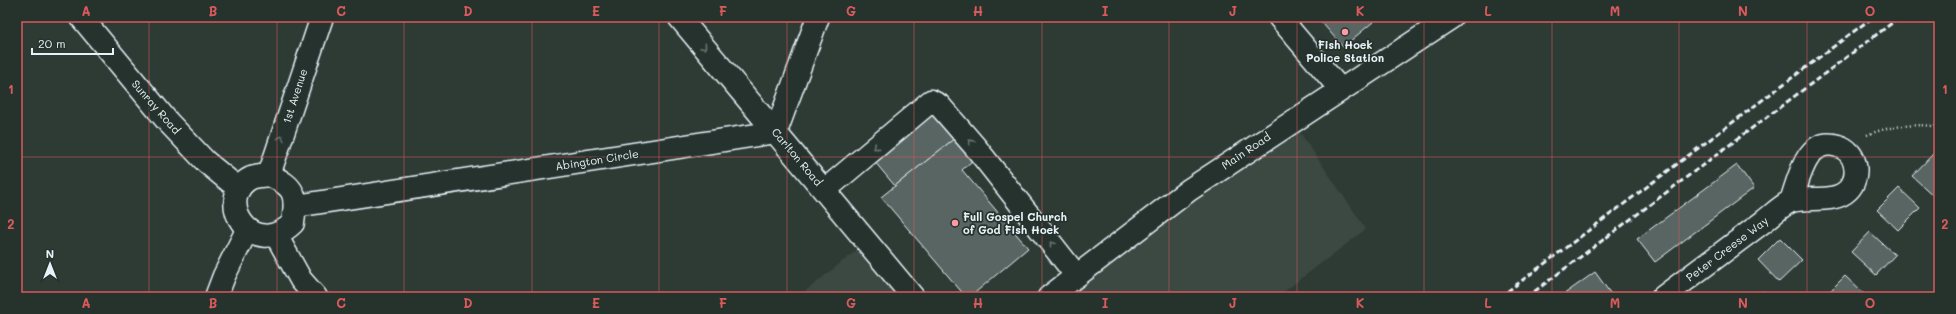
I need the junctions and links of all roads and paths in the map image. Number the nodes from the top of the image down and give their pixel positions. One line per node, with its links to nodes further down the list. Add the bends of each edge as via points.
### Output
1 (81, 17): 12 (street, Sunray Road, via 168,122 206,162)
2 (322, 17): 11 (street, 1st Avenue, one-way to 2)
3 (680, 17): 9 (street, Carlton Road, one-way to 9)
4 (818, 17): 9 (street)
5 (1279, 17): 7 (street)
6 (1452, 17): 7 (street, Main Road)
7 (1340, 89): 18 (street, Main Road, via 1189,190)
8 (1939, 127): 10 (path, via 1915,125 1880,130 1863,137)
9 (776, 132): 13 (street, Carlton Road); 15 (street, Abington Circle)
10 (1849, 151): 14 (street, via 1834,144 1826,144 1814,151 1806,158); 14 (street, via 1853,157 1856,174 1853,184 1847,191 1830,198)
11 (269, 175): 12 (street, via 250,178); 15 (street, via 284,182 294,194)
12 (239, 189): 16 (street, via 235,207 239,220)
13 (825, 190): 18 (street, one-way to 13, via 977,149 934,101); 21 (street, Carlton Road)
14 (1791, 201): 23 (street, Peter Creese Way)
15 (296, 206): 17 (street, via 293,223)
16 (247, 230): 17 (street, via 262,235); 19 (street)
17 (276, 235): 20 (street, via 301,280)
18 (1076, 275): 22 (street, Main Road)
19 (216, 297)
20 (316, 297)
21 (913, 297)
22 (1049, 297)
23 (1663, 297)

